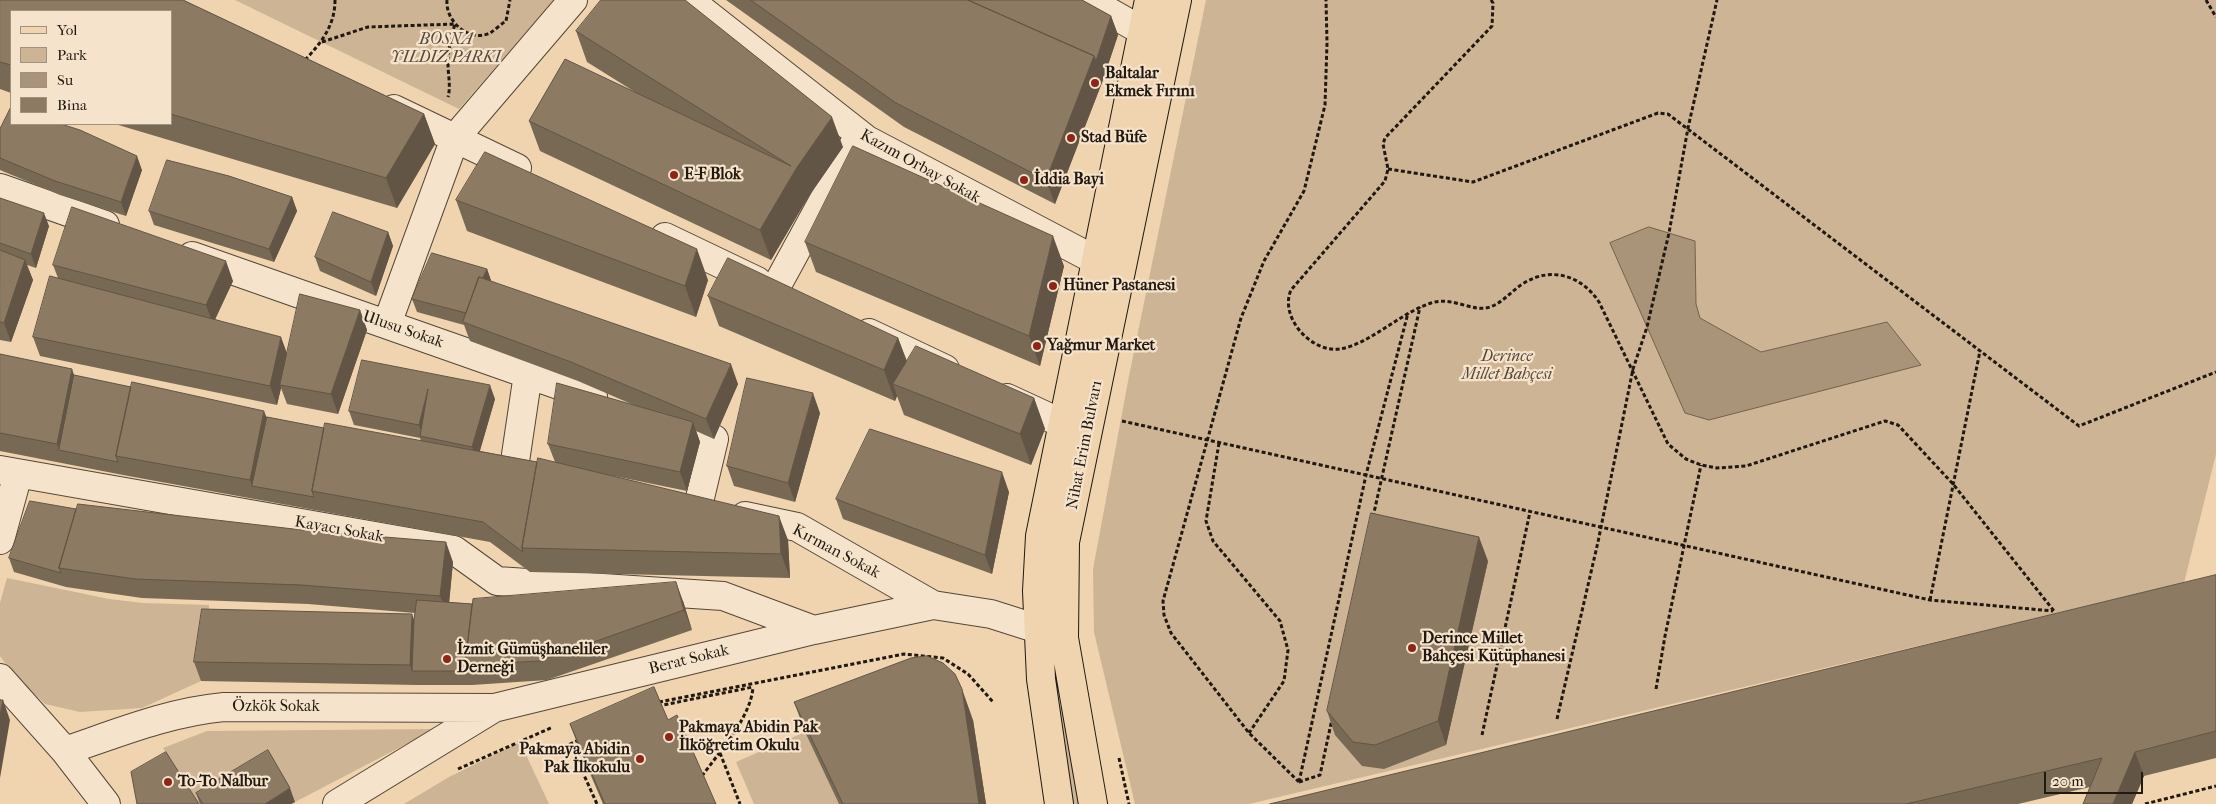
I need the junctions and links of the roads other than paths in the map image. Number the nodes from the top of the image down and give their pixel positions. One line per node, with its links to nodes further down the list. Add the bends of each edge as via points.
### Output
1 (573, 0): 9 (street)
2 (689, 0): 10 (street, Kazım Orbay Sokak)
3 (1088, 0): 6 (street)
4 (1149, 0): 6 (main road, Nihat Erim Bulvarı)
5 (1177, 0): 7 (main road, Nihat Erim Bulvarı)
6 (1142, 32): 7 (street); 16 (main road, Nihat Erim Bulvarı)
7 (1168, 45): 16 (main road, Nihat Erim Bulvarı)
8 (372, 98): 9 (street)
9 (444, 133): 11 (street); 18 (street)
10 (859, 135): 13 (street, via 784,293); 16 (street, Kazım Orbay Sokak)
11 (537, 178)
12 (0, 188): 14 (street)
13 (643, 227)
14 (132, 234)
15 (170, 248): 18 (street, Ulusu Sokak)
16 (1108, 268): 20 (main road, Nihat Erim Bulvarı)
17 (847, 323): 20 (street)
18 (387, 324): 19 (street, Ulusu Sokak)
19 (528, 374): 21 (street, via 524,470); 24 (street, Ulusu Sokak, via 714,439)
20 (1075, 429): 27 (main road, Nihat Erim Bulvarı, via 1040,536); 29 (main road, Nihat Erim Bulvarı, via 1065,542)
21 (486, 462)
22 (9, 472): 25 (street); 28 (street, Kayacı Sokak, via 454,550 497,581 723,596)
23 (669, 500): 24 (street, Kırman Sokak)
24 (698, 506): 26 (street, Kırman Sokak, via 797,527)
25 (0, 540)
26 (932, 605): 27 (street, Berat Sokak, via 991,614); 28 (street, Berat Sokak)
27 (1038, 629): 29 (street, Berat Sokak); 35 (main road, Nihat Erim Bulvarı, via 1041,679)
28 (814, 630): 31 (street, Berat Sokak)
29 (1064, 638): 36 (main road, Nihat Erim Bulvarı)
30 (0, 678): 32 (street)
31 (494, 708): 32 (street, Özkök Sokak, via 224,706 170,716); 34 (street, Berat Sokak)
32 (65, 751): 33 (street)
33 (106, 804)
34 (337, 804)
35 (1059, 804)
36 (1093, 804)

